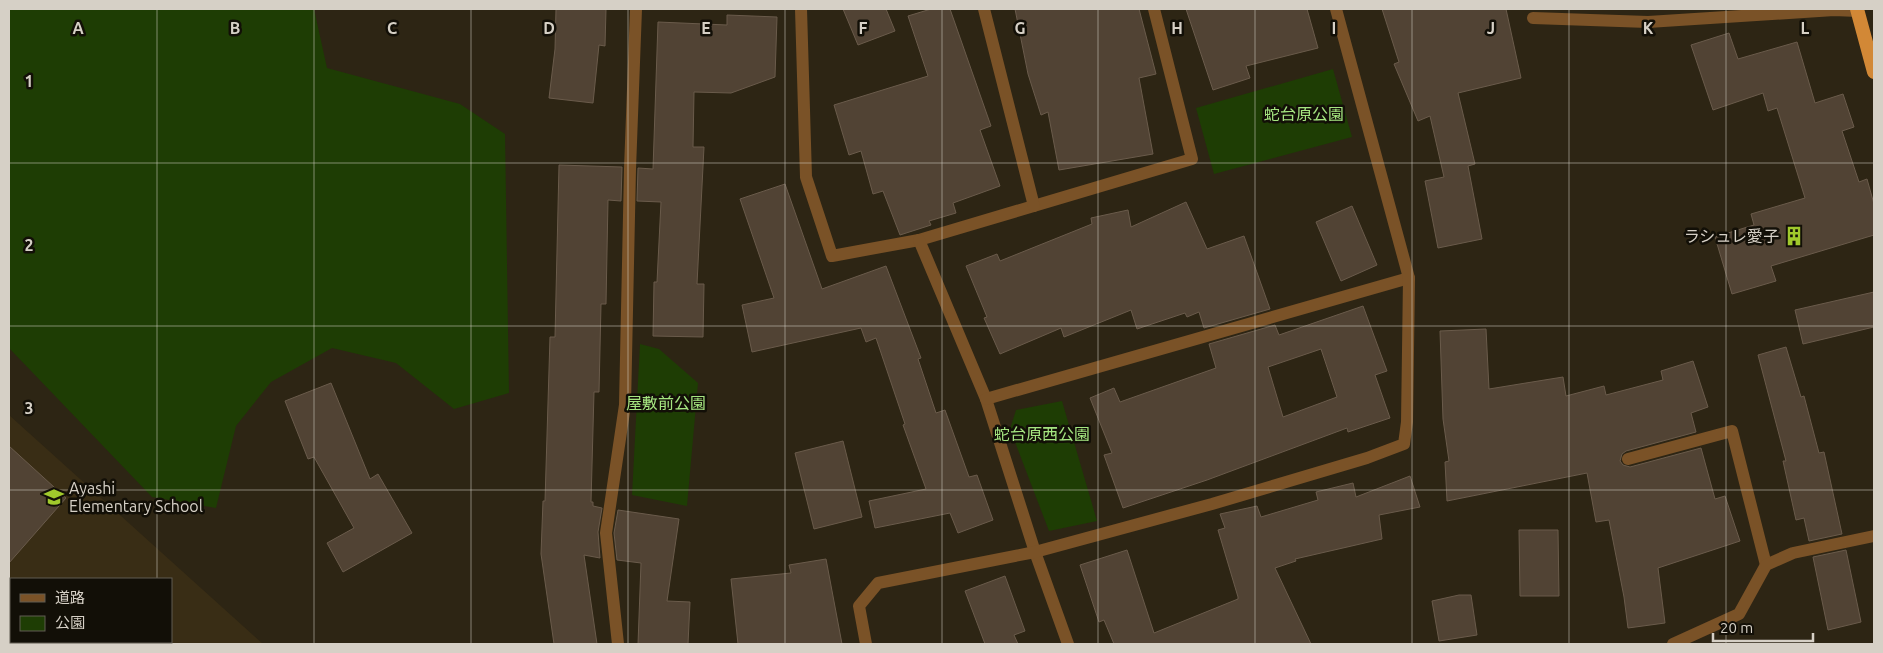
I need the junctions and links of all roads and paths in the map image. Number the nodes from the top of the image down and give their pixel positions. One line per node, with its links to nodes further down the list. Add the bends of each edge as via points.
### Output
1 (636, 9): 17 (street, via 625,405 606,533)
2 (801, 9): 10 (street, via 806,177 832,256)
3 (984, 9): 9 (street)
4 (1154, 9): 9 (street, via 1192,159)
5 (1336, 9): 11 (street)
6 (1858, 10): 7 (street, via 1648,22); 8 (highway)
7 (1533, 18)
8 (1874, 72)
9 (1034, 206): 10 (street)
10 (919, 240): 12 (street)
11 (1409, 278): 12 (street); 15 (street, via 1404,444 1212,504)
12 (986, 399): 15 (street)
13 (1628, 459): 16 (street, via 1732,431)
14 (1874, 536): 16 (street, via 1793,553)
15 (1035, 552): 18 (street, via 878,583 859,606); 19 (street)
16 (1766, 565): 20 (street, via 1739,614)
17 (618, 644)
18 (866, 644)
19 (1068, 644)
20 (1673, 644)

